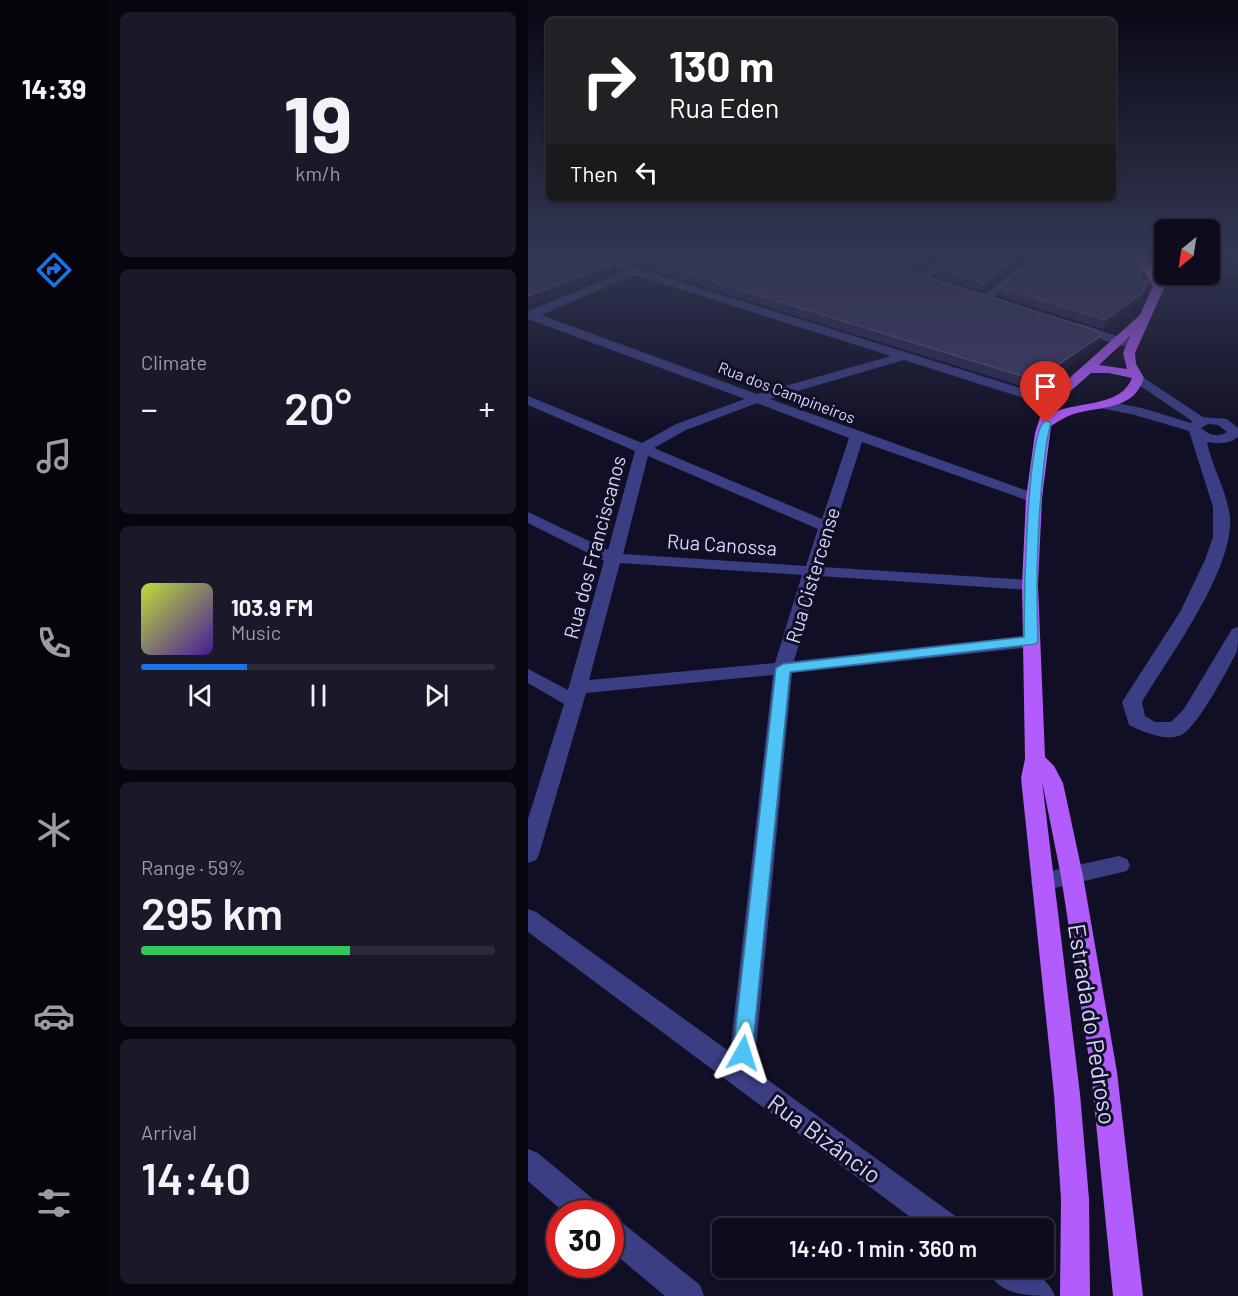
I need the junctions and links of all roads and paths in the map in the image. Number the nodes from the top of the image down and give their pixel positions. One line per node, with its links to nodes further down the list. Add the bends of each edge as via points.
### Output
1 (773, 314): 7 (street)
2 (529, 315): 10 (street, Rua dos Campineiros)
3 (1146, 316): 5 (main road); 6 (main road)
4 (1063, 322): 5 (street)
5 (1118, 340): 6 (street); 8 (main road)
6 (1132, 345): 9 (main road, via 1130,364)
7 (904, 356): 10 (street, Rua dos Franciscanos); 12 (street)
8 (1088, 369): 9 (main road, via 1109,369); 12 (main road)
9 (1137, 377): 13 (main road, via 1137,385 1129,395); 17 (street)
10 (759, 398): 19 (street, Rua dos Campineiros); 20 (street, Rua dos Franciscanos, via 681,427)
11 (528, 400): 20 (street)
12 (1052, 402): 13 (main road); 16 (main road, Estrada do Pedroso)
13 (1098, 406): 16 (main road, via 1062,414); 17 (street, via 1137,411)
14 (1238, 412): 15 (street)
15 (1218, 421): 17 (street); 18 (street, via 1232,427)
16 (1046, 423): 22 (main road, Estrada do Pedroso)
17 (1198, 427): 18 (street, via 1217,439); 29 (street, via 1201,455 1222,519 1221,538 1205,581 1132,702 1136,720 1152,729 1176,729 1191,714)
18 (1234, 434): 21 (street)
19 (857, 436): 22 (street, Rua dos Campineiros); 24 (street, Rua Cistercense)
20 (643, 449): 24 (street); 25 (street, Rua dos Franciscanos)
21 (1238, 451)
22 (1035, 498): 27 (main road, Estrada do Pedroso)
23 (528, 517): 25 (street, Rua Canossa)
24 (826, 527): 26 (street, Rua Cistercense)
25 (612, 558): 26 (street, Rua Canossa); 32 (street, Rua dos Franciscanos)
26 (812, 571): 27 (street, Rua Canossa); 30 (street, Rua Cistercense)
27 (1030, 585): 28 (main road, Estrada do Pedroso)
28 (1031, 641): 30 (street); 33 (main road, Estrada do Pedroso)
29 (1236, 641)
30 (783, 668): 32 (street); 39 (street, Rua Cistercense)
31 (528, 675): 32 (street)
32 (576, 695): 34 (street, Rua dos Franciscanos)
33 (1035, 759): 36 (main road, Estrada do Pedroso, via 1053,783); 37 (main road, Estrada do Pedroso, via 1031,778)
34 (528, 854)
35 (1119, 865): 36 (street)
36 (1072, 876): 37 (street); 48 (main road, Estrada do Pedroso, via 1104,1072)
37 (1042, 882): 47 (main road, Estrada do Pedroso, via 1068,1104 1075,1199)
38 (528, 919): 39 (street, Rua Bizâncio)
39 (740, 1075): 42 (street, Rua Bizâncio)
40 (528, 1163): 41 (street)
41 (572, 1200)
42 (934, 1218)
43 (624, 1243): 45 (street)
44 (1015, 1278): 46 (street)
45 (689, 1296)
46 (1040, 1296)
47 (1075, 1296)
48 (1128, 1296)

